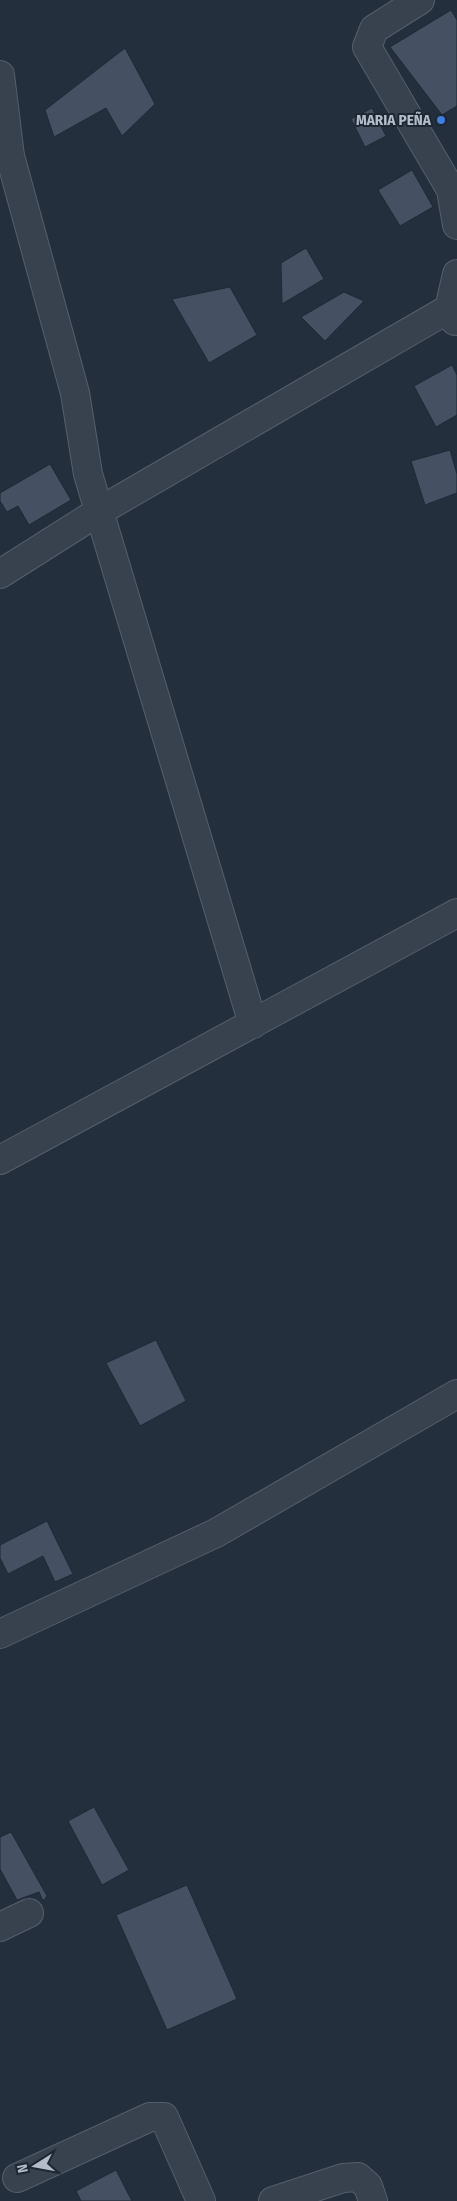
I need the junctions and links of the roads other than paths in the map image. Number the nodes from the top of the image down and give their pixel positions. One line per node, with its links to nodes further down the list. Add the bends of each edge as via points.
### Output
1 (420, 0): 3 (street, via 374,29 366,47 451,190)
2 (0, 75): 6 (street, via 10,156 75,393 88,474)
3 (457, 225)
4 (457, 274): 5 (street)
5 (454, 313): 6 (street)
6 (98, 512): 7 (street); 9 (street)
7 (0, 574)
8 (457, 913): 9 (street)
9 (253, 1024): 10 (street)
10 (0, 1160)
11 (457, 1394): 12 (street, via 216,1533)
12 (0, 1634)
13 (29, 1913): 14 (street)
14 (0, 1926)
15 (17, 2178): 16 (street, via 150,2117 164,2117)
16 (201, 2201)
17 (273, 2201): 18 (street, via 343,2178 358,2177 368,2186)
18 (373, 2201)

